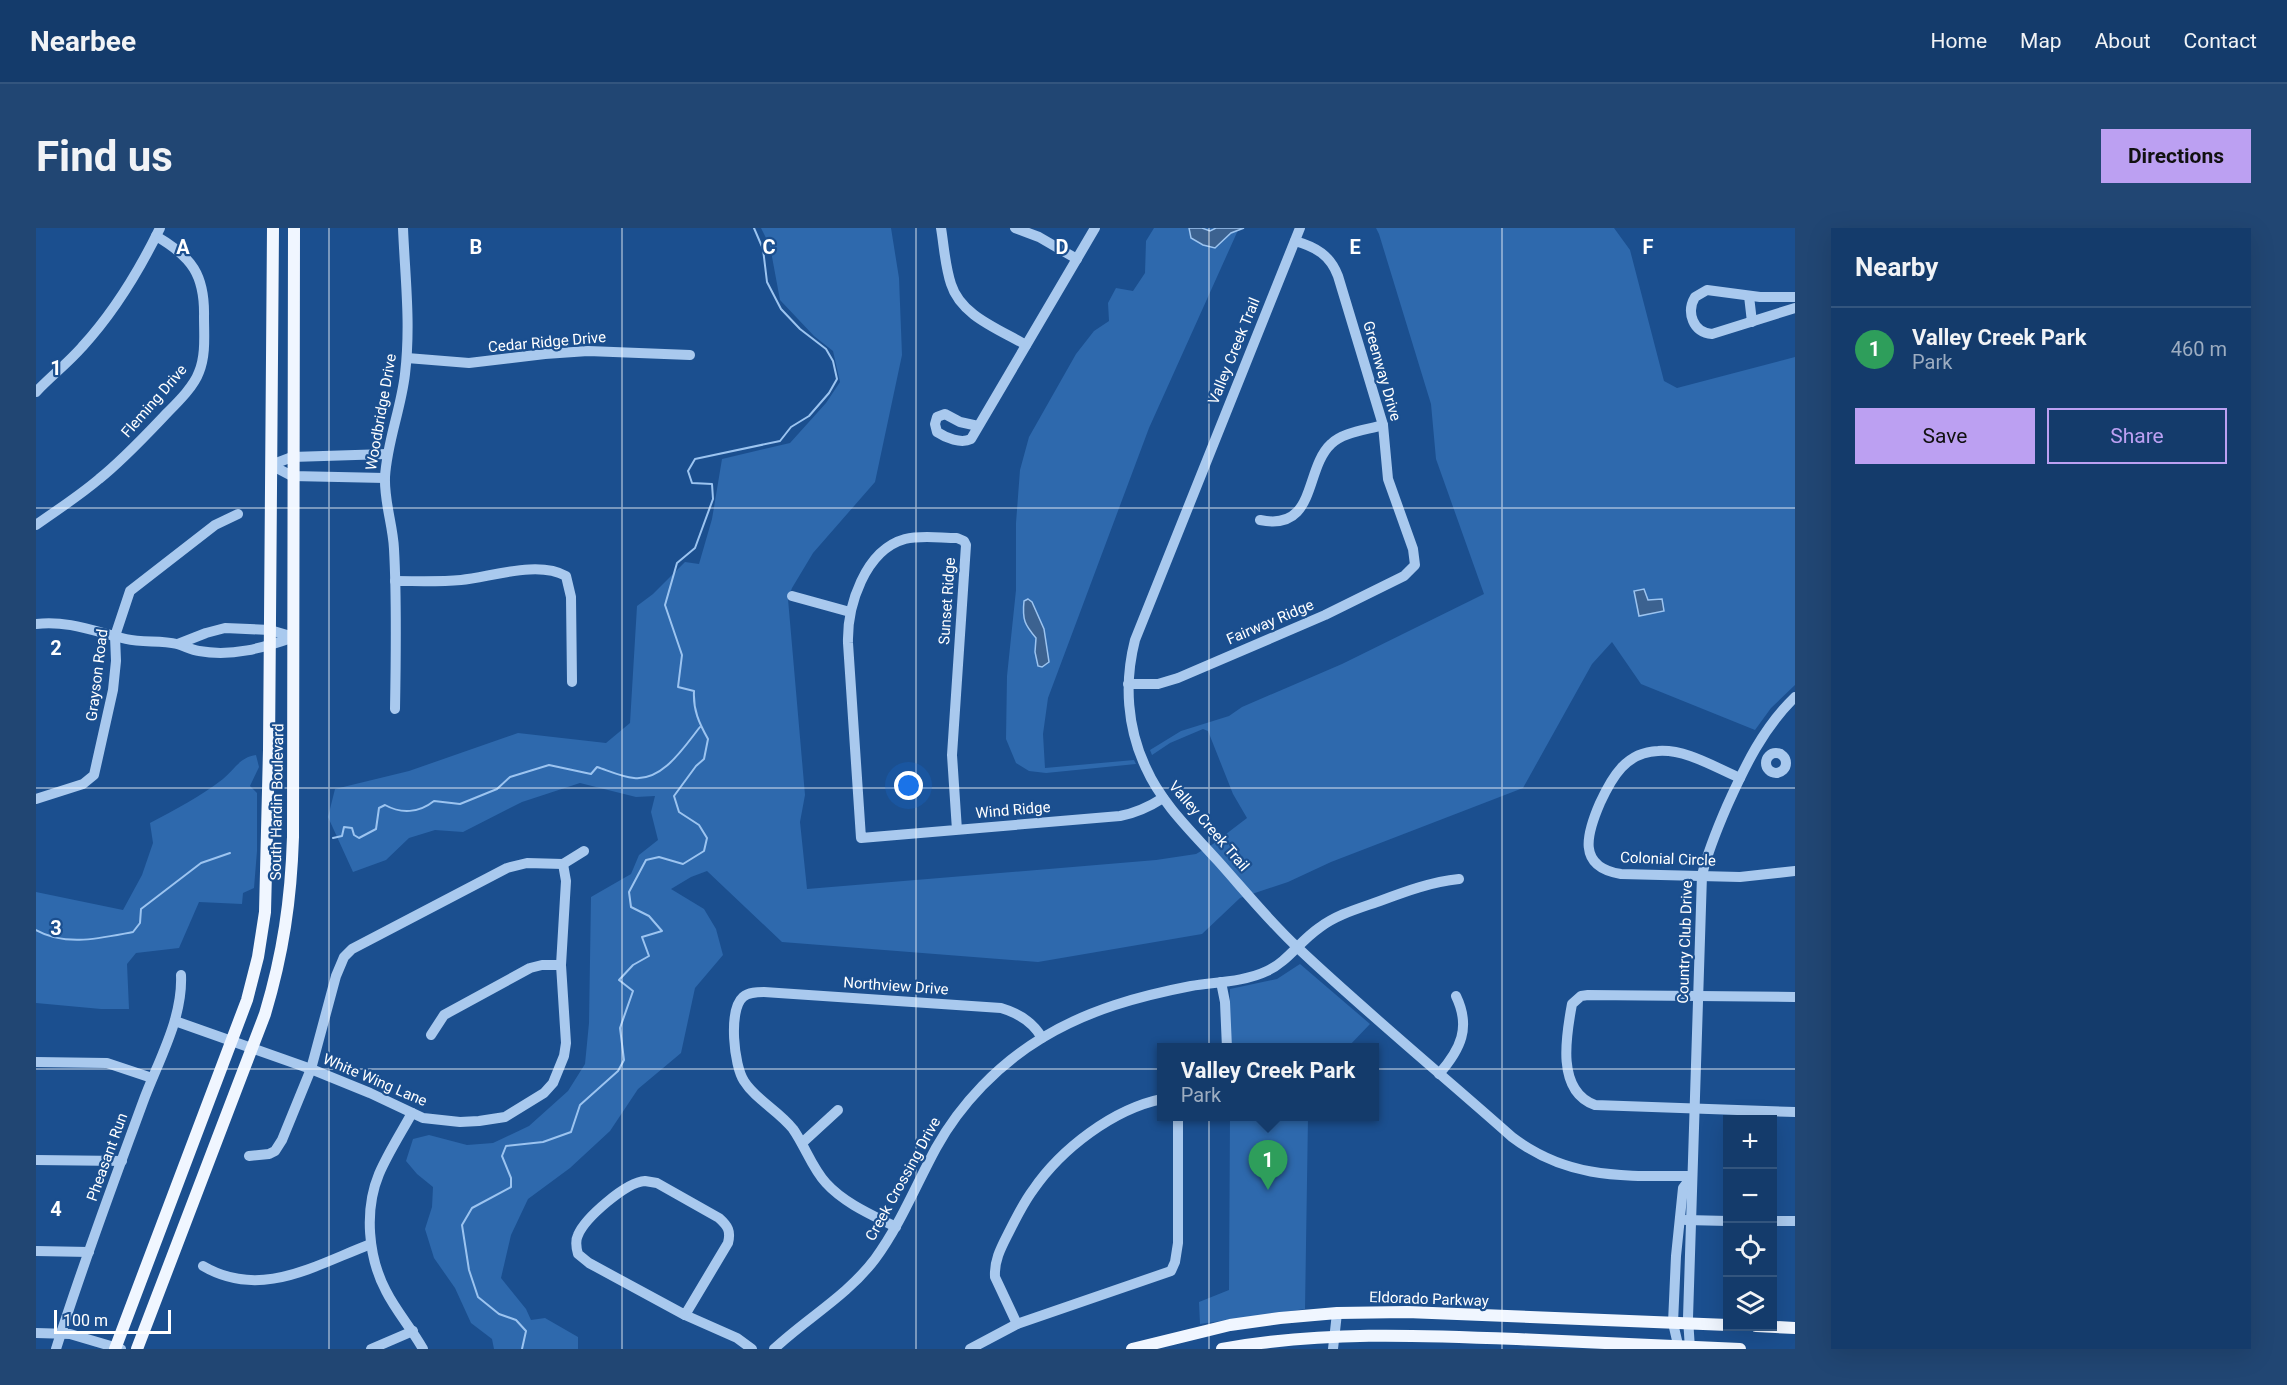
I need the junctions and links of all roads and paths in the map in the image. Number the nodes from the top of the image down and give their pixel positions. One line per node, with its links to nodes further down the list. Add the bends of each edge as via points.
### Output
1 (273, 228): 23 (main road, South Hardin Boulevard)
2 (294, 228): 22 (main road, South Hardin Boulevard)
3 (403, 228): 17 (street, Woodbridge Drive)
4 (941, 228): 15 (street, via 950,282 959,301 976,316)
5 (1015, 228): 10 (street)
6 (1095, 228): 10 (street)
7 (1300, 228): 9 (street, Valley Creek Trail)
8 (158, 232): 18 (street, via 133,281 108,316 81,349); 28 (street, Fleming Drive, via 191,263 202,286 204,340 199,375 137,445 79,495)
9 (1295, 241): 19 (street, Greenway Drive, via 1319,250 1336,270); 40 (street, Valley Creek Trail, via 1141,623 1132,650)
10 (1077, 259): 15 (street)
11 (1749, 296): 12 (street); 14 (street); 14 (street, via 1703,291 1693,300 1691,310 1696,327 1707,334)
12 (1795, 297)
13 (1795, 308): 14 (street)
14 (1752, 322)
15 (1026, 345): 20 (street)
16 (690, 355): 17 (street, Cedar Ridge Drive, via 588,351 469,363)
17 (407, 358): 21 (street, Woodbridge Drive)
18 (36, 392)
19 (1383, 425): 27 (street, via 1334,441 1325,451 1308,494 1295,513 1280,522); 29 (street, Greenway Drive, via 1388,479)
20 (978, 426)
21 (387, 454): 22 (street); 25 (street, Woodbridge Drive)
22 (292, 457): 23 (street); 24 (main road, South Hardin Boulevard)
23 (271, 465): 24 (street); 34 (main road, South Hardin Boulevard)
24 (292, 476): 25 (street); 36 (main road, South Hardin Boulevard)
25 (385, 478): 30 (street, Woodbridge Drive)
26 (238, 514): 35 (street, Grayson Road, via 215,525 130,591)
27 (1260, 520)
28 (36, 525)
29 (1415, 565): 40 (street, Fairway Ridge, via 1408,574 1325,615 1178,678 1158,684)
30 (395, 581): 39 (street, via 558,571 566,576 571,597); 42 (street, Woodbridge Drive)
31 (792, 596): 32 (street)
32 (850, 612): 46 (street, Sunset Ridge, via 866,572 893,545 920,537 957,538 965,543 952,754); 47 (street, Sunset Ridge, via 848,643)
33 (36, 624): 35 (street, via 79,625)
34 (270, 630): 36 (street); 37 (street, via 225,628); 38 (main road, South Hardin Boulevard)
35 (115, 636): 37 (street); 45 (street, Grayson Road, via 116,661 107,723 94,775 84,784)
36 (294, 637): 38 (street); 65 (main road, South Hardin Boulevard, via 290,901 277,972)
37 (178, 644): 38 (street, via 222,654)
38 (270, 645): 63 (main road, South Hardin Boulevard, via 265,912 247,1000)
39 (572, 682)
40 (1128, 684): 44 (street, Valley Creek Trail, via 1135,738 1146,770)
41 (1793, 703): 43 (street, Country Club Drive, via 1761,739)
42 (395, 709)
43 (1740, 778): 51 (street, Country Club Drive); 51 (street, Colonial Circle, via 1683,754 1644,753 1618,770 1591,824 1590,852 1607,871 1626,875)
44 (1163, 798): 46 (street, Wind Ridge, via 1129,814); 53 (street, Valley Creek Trail)
45 (36, 799)
46 (957, 830): 47 (street, Wind Ridge)
47 (861, 838)
48 (584, 851): 49 (street)
49 (563, 864): 54 (street, White Wing Lane, via 566,881); 67 (street, via 527,863 507,868 352,949 336,975)
50 (1795, 871): 51 (street, Colonial Circle, via 1740,877)
51 (1702, 875): 58 (street, Country Club Drive)
52 (1459, 879): 53 (street, Creek Crossing Drive, via 1425,884 1344,914)
53 (1296, 947): 56 (street, Creek Crossing Drive, via 1269,970); 68 (street, Valley Creek Trail)
54 (561, 965): 61 (street, via 530,968 457,1007 444,1015); 74 (street, White Wing Lane, via 566,1043 553,1083 544,1093 495,1120 436,1121)
55 (181, 975): 60 (street, Pheasant Run)
56 (1221, 982): 62 (street, Creek Crossing Drive, via 1119,1003); 64 (street)
57 (1456, 996): 68 (street, via 1464,1012 1463,1030 1458,1047)
58 (1698, 996): 59 (street); 72 (street, Country Club Drive); 72 (street, via 1581,996 1572,1004 1568,1040 1569,1080 1586,1102 1606,1107)
59 (1795, 997)
60 (175, 1022): 63 (street, White Wing Lane); 69 (street, Pheasant Run)
61 (431, 1035)
62 (1042, 1038): 76 (street, Northview Drive, via 1025,1019 1001,1008 749,994 736,1008 734,1041 739,1071 748,1087 783,1118); 86 (street, Creek Crossing Drive, via 992,1078 956,1115)
63 (230, 1042): 65 (street, White Wing Lane); 105 (main road, South Hardin Boulevard)
64 (1227, 1043)
65 (252, 1048): 67 (street, White Wing Lane); 108 (main road, South Hardin Boulevard)
66 (36, 1062): 69 (street, via 107,1063)
67 (311, 1069): 74 (street, White Wing Lane); 77 (street, via 278,1147 269,1154)
68 (1439, 1074): 80 (street, Valley Creek Trail, via 1512,1137 1559,1164 1606,1174)
69 (152, 1078): 79 (street, Pheasant Run)
70 (1157, 1100): 96 (street, via 1127,1109 1084,1137 1025,1201 994,1269)
71 (838, 1110): 76 (street)
72 (1695, 1110): 73 (street); 80 (street, Country Club Drive)
73 (1795, 1112)
74 (412, 1113): 87 (street, via 385,1159 375,1186)
75 (1178, 1121): 96 (street, via 1178,1243 1171,1271)
76 (802, 1143): 86 (street, via 826,1184 860,1209)
77 (249, 1156)
78 (36, 1160): 79 (street)
79 (122, 1161): 89 (street, Pheasant Run)
80 (1692, 1176): 81 (street, Country Club Drive, via 1683,1188); 82 (street, Country Club Drive)
81 (1680, 1220): 82 (street); 91 (street, Country Club Drive)
82 (1692, 1220): 83 (street); 92 (street, Country Club Drive)
83 (1723, 1221)
84 (1777, 1221): 85 (street)
85 (1795, 1221)
86 (896, 1227): 112 (street, Creek Crossing Drive, via 853,1285)
87 (371, 1244): 90 (street, via 269,1280 220,1276); 101 (street, via 386,1291)
88 (36, 1251): 89 (street)
89 (89, 1252): 103 (street, Pheasant Run)
90 (203, 1266)
91 (1675, 1272): 92 (street); 95 (street, Country Club Drive)
92 (1690, 1273): 97 (street, Country Club Drive)
93 (1337, 1313): 95 (main road, Eldorado Parkway, via 1407,1312); 104 (street); 114 (main road, Eldorado Parkway, via 1238,1324)
94 (685, 1315): 94 (street, via 578,1254 576,1242 583,1227 615,1195 637,1182 657,1183 718,1218 729,1230 728,1243); 111 (street, via 737,1338)
95 (1673, 1323): 97 (main road, Eldorado Parkway); 106 (street, Country Club Drive)
96 (1017, 1324): 113 (street)
97 (1688, 1324): 98 (main road, Eldorado Parkway); 106 (street, Country Club Drive)
98 (1723, 1325)
99 (1777, 1327): 100 (main road)
100 (1795, 1328)
101 (413, 1331): 109 (street); 110 (street)
102 (36, 1333): 103 (street)
103 (61, 1334): 105 (street); 107 (street, Pheasant Run)
104 (1336, 1336): 106 (main road, via 1416,1335); 115 (main road, via 1273,1340); 116 (street)
105 (117, 1348)
106 (1684, 1348): 117 (main road)
107 (56, 1349)
108 (137, 1349)
109 (371, 1349)
110 (423, 1349)
111 (752, 1349)
112 (774, 1349)
113 (970, 1349)
114 (1132, 1349)
115 (1222, 1349)
116 (1333, 1349)
117 (1740, 1349)

